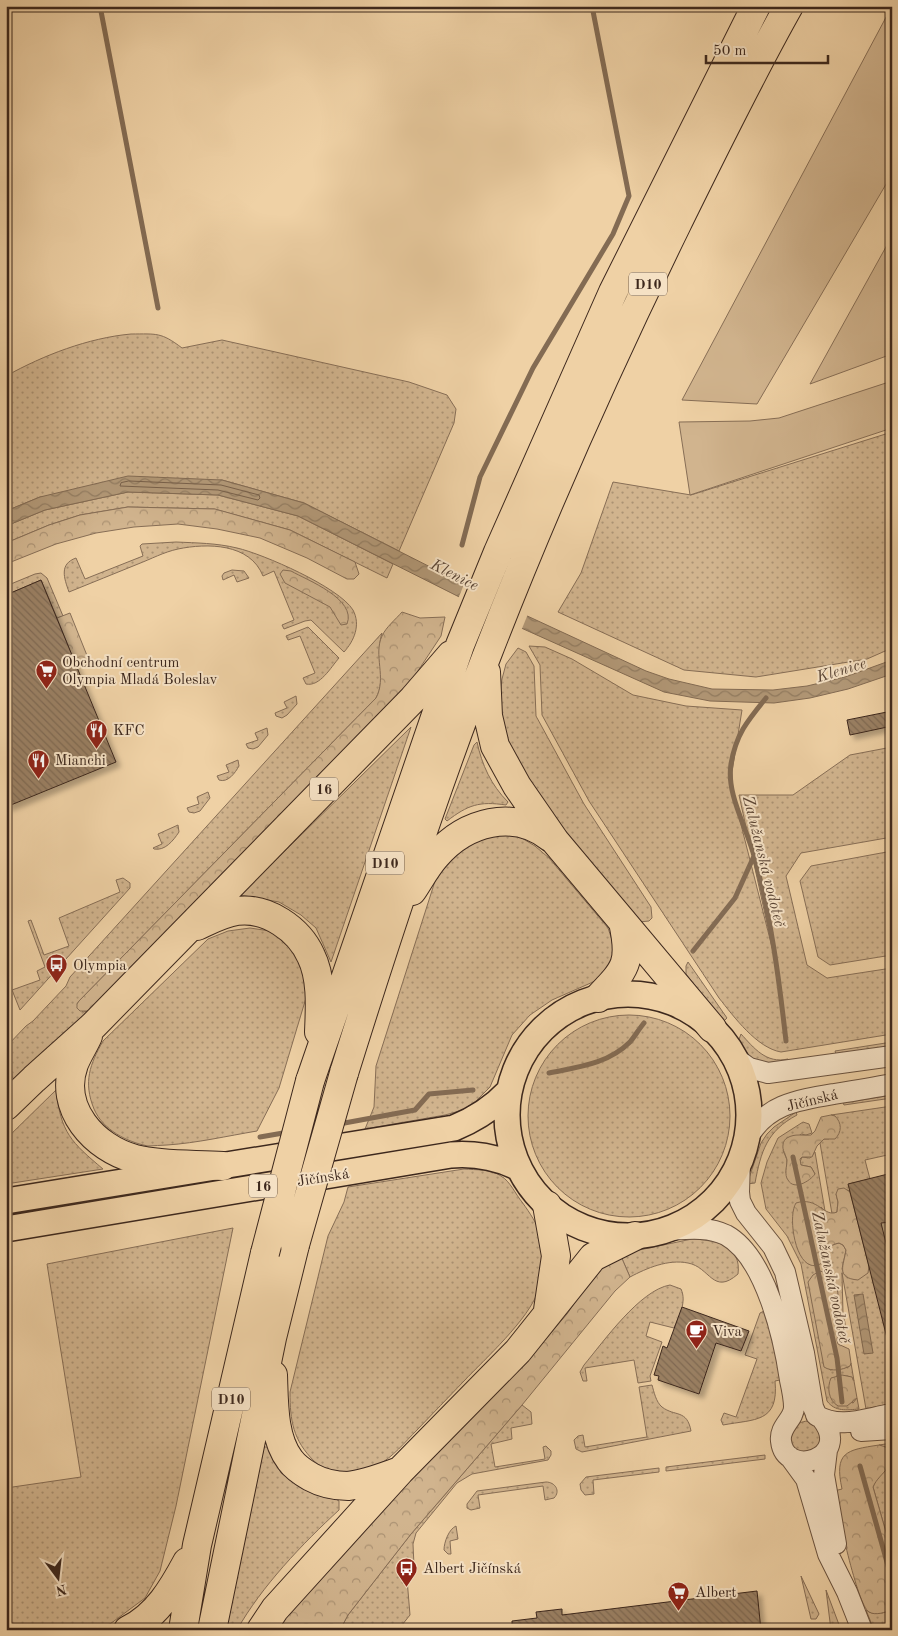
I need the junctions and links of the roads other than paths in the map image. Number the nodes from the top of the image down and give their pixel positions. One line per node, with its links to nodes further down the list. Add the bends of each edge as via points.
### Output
1 (756, 6): 3 (highway, D10, via 613,292)
2 (789, 6): 4 (highway, D10, via 638,304 577,438)
3 (460, 645): 7 (highway, 16, via 412,700); 14 (highway, D10)
4 (487, 656): 5 (highway, via 486,698 495,746 516,786); 8 (highway, D10)
5 (555, 840): 6 (highway); 8 (highway, via 519,822 475,826 437,855 410,892)
6 (623, 922): 9 (highway, via 628,943 625,966); 11 (highway)
7 (187, 931): 10 (highway, 16); 14 (highway, via 216,917 237,911 253,911 279,921 301,940 312,956 319,998 318,1039)
8 (386, 938): 27 (highway, D10, bridge, via 344,1073)
9 (598, 998): 11 (main road, Jičínská, via 632,995 659,999 696,1015); 16 (main road, Jičínská, via 567,1011 540,1032 521,1059)
10 (93, 1026): 17 (highway, 16); 19 (highway, via 74,1065 71,1091 79,1119 94,1138 134,1159)
11 (712, 1028): 13 (main road, Jičínská)
12 (892, 1056): 13 (street, Jičínská, via 768,1073 749,1068)
13 (735, 1058): 18 (main road, Jičínská, via 748,1099 748,1127)
14 (310, 1081): 35 (highway, D10, bridge, via 265,1253)
15 (892, 1084): 18 (street, Jičínská, via 787,1104 758,1122)
16 (509, 1091): 19 (main road, Jičínská, via 483,1114 454,1128); 20 (main road, Jičínská, via 507,1122)
17 (6, 1106)
18 (743, 1151): 24 (main road, Jičínská, via 731,1179 718,1196 703,1210); 29 (street, via 740,1201 785,1272 813,1406)
19 (222, 1166): 21 (main road, Jičínská)
20 (519, 1168): 22 (main road, Jičínská); 23 (main road, Jičínská / 16, via 492,1158 451,1155)
21 (6, 1201)
22 (546, 1205): 25 (main road, Jičínská, via 588,1229 603,1234); 26 (highway, via 556,1256)
23 (6, 1229)
24 (666, 1230): 25 (main road, Jičínská); 30 (street, via 714,1231 737,1242 751,1259 775,1313 787,1357 794,1407)
25 (635, 1236): 26 (highway, via 593,1258)
26 (548, 1312): 34 (highway, via 518,1351)
27 (272, 1338): 34 (highway, via 277,1424 290,1460 321,1482 347,1486); 39 (highway, D10)
28 (892, 1414): 29 (street, via 845,1423)
29 (820, 1417): 30 (street, via 809,1412); 32 (street, via 830,1430)
30 (790, 1418): 33 (street, via 782,1430 780,1441)
31 (892, 1429): 32 (street, via 845,1434)
32 (828, 1447): 33 (street, via 817,1459 809,1462); 36 (street, via 824,1475)
33 (790, 1457): 36 (street, via 806,1479 821,1535)
34 (400, 1471): 40 (highway, via 275,1609)
35 (196, 1545): 37 (highway, via 173,1588 155,1610); 38 (highway, D10)
36 (847, 1592): 41 (street)
37 (128, 1630)
38 (183, 1630)
39 (212, 1630)
40 (261, 1630)
41 (862, 1630)

